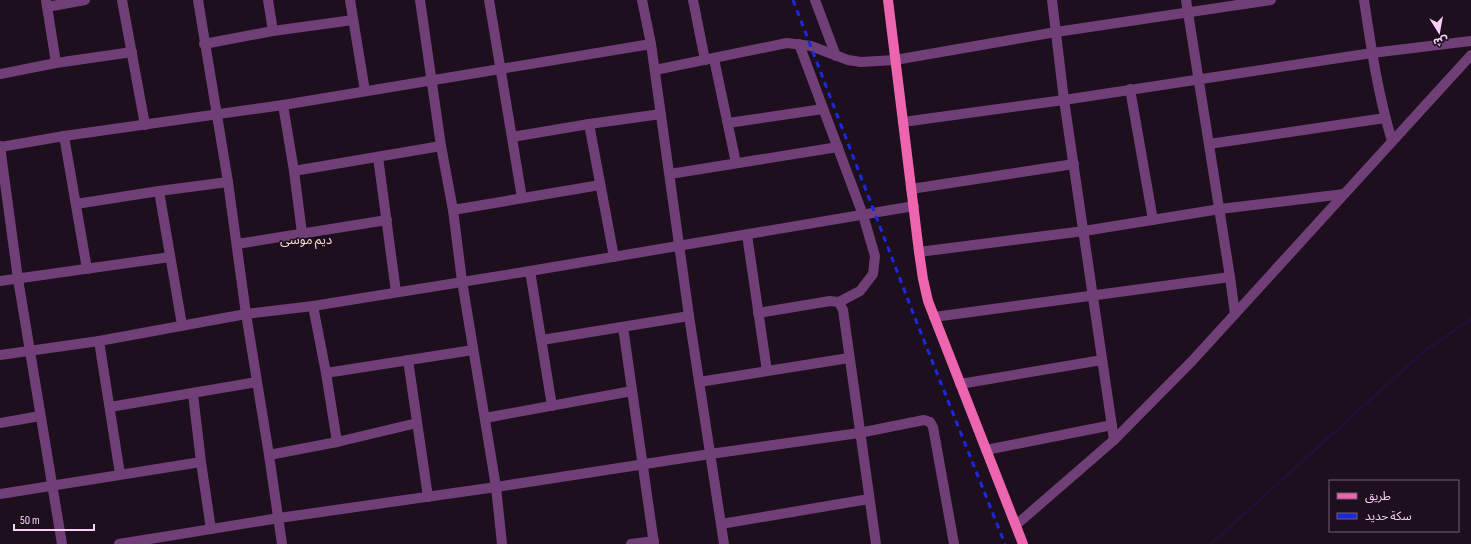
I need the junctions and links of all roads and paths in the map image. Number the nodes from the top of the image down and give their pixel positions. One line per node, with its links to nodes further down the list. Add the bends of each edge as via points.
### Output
1 (85, 0): 16 (street)
2 (122, 0): 25 (street)
3 (198, 0): 22 (street)
4 (268, 0): 19 (street)
5 (350, 0): 18 (street)
6 (420, 0): 36 (street)
7 (489, 0): 32 (street)
8 (642, 0): 23 (street)
9 (693, 0): 29 (street)
10 (815, 0): 28 (street)
11 (888, 0): 30 (main road)
12 (1052, 0): 20 (street)
13 (1186, 0): 17 (street)
14 (1271, 0): 17 (street)
15 (1364, 0): 26 (street)
16 (47, 3): 31 (street)
17 (1187, 12): 20 (street); 35 (street)
18 (353, 20): 19 (street); 38 (street)
19 (274, 31): 22 (street)
20 (1056, 32): 30 (street); 39 (street)
21 (1471, 41): 26 (street)
22 (204, 44): 42 (street)
23 (651, 44): 32 (street); 33 (street)
24 (799, 44): 28 (street); 29 (street, via 787,43); 41 (street)
25 (132, 52): 31 (street); 48 (street)
26 (1372, 53): 35 (street); 44 (street)
27 (1471, 55): 51 (street)
28 (836, 56): 30 (street, via 861,62)
29 (710, 60): 33 (street); 47 (street)
30 (895, 60): 45 (main road)
31 (56, 63): 34 (street)
32 (500, 69): 36 (street); 50 (street)
33 (655, 70): 43 (street)
34 (0, 74)
35 (1198, 78): 37 (street); 52 (street)
36 (431, 80): 38 (street); 54 (street)
37 (1130, 89): 39 (street); 74 (street)
38 (365, 91): 40 (street)
39 (1064, 100): 45 (street); 58 (street)
40 (283, 105): 42 (street); 59 (street)
41 (823, 109): 47 (street); 55 (street)
42 (216, 114): 48 (street); 61 (street)
43 (661, 114): 46 (street); 60 (street)
44 (1385, 118): 51 (street); 52 (street)
45 (903, 122): 63 (main road)
46 (589, 124): 50 (street); 62 (street)
47 (728, 124): 57 (street)
48 (145, 125): 49 (street)
49 (64, 136): 53 (street); 67 (street)
50 (512, 137): 66 (street)
51 (1392, 141): 65 (street)
52 (1209, 144): 69 (street)
53 (0, 146): 71 (street)
54 (441, 146): 56 (street); 70 (street)
55 (838, 147): 57 (street); 72 (street)
56 (378, 157): 59 (street); 73 (street)
57 (736, 163): 60 (street)
58 (1074, 164): 63 (street); 75 (street)
59 (294, 171): 76 (street)
60 (670, 174): 79 (street)
61 (228, 182): 64 (street); 78 (street)
62 (600, 185): 66 (street); 82 (street)
63 (911, 189): 68 (main road)
64 (159, 191): 67 (street); 81 (street)
65 (1344, 194): 69 (street); 95 (street)
66 (522, 198): 70 (street)
67 (76, 204): 83 (street)
68 (914, 206): 72 (street); 80 (main road)
69 (1220, 209): 74 (street); 85 (street)
70 (453, 210): 88 (street)
71 (5, 212): 86 (street)
72 (863, 215): 77 (street); 91 (street, via 874,256 873,274 860,291)
73 (387, 220): 76 (street); 89 (street)
74 (1153, 220): 75 (street)
75 (1084, 231): 80 (street); 90 (street)
76 (302, 233): 78 (street)
77 (747, 235): 79 (street); 93 (street)
78 (237, 244): 94 (street)
79 (679, 246): 82 (street); 96 (street)
80 (919, 252): 97 (main road, via 923,279)
81 (170, 257): 83 (street); 98 (street)
82 (614, 257): 84 (street)
83 (87, 269): 86 (street)
84 (530, 271): 88 (street); 100 (street)
85 (1230, 277): 90 (street); 95 (street)
86 (18, 279): 87 (street); 103 (street)
87 (0, 281)
88 (462, 281): 89 (street); 102 (street)
89 (396, 292): 92 (street)
90 (1094, 296): 97 (street); 107 (street)
91 (839, 302): 93 (street, via 830,300); 105 (street, via 843,310)
92 (313, 306): 94 (street); 109 (street)
93 (758, 313): 108 (street)
94 (246, 314): 98 (street); 110 (street)
95 (1235, 314): 123 (street)
96 (689, 316): 99 (street); 111 (street)
97 (934, 317): 112 (main road)
98 (182, 325): 101 (street)
99 (624, 327): 100 (street); 113 (street)
100 (542, 340): 115 (street)
101 (99, 341): 103 (street); 116 (street)
102 (473, 350): 106 (street); 118 (street)
103 (30, 351): 104 (street); 117 (street)
104 (0, 355)
105 (849, 358): 108 (street); 122 (street)
106 (408, 360): 109 (street); 119 (street)
107 (1102, 360): 112 (street); 121 (street)
108 (767, 371): 111 (street)
109 (326, 373): 124 (street)
110 (257, 382): 114 (street); 127 (street)
111 (699, 382): 126 (street)
112 (960, 384): 125 (main road)
113 (632, 391): 115 (street); 129 (street)
114 (193, 394): 116 (street); 128 (street)
115 (552, 406): 118 (street)
116 (110, 407): 130 (street)
117 (40, 416): 120 (street); 131 (street)
118 (485, 418): 132 (street)
119 (417, 423): 124 (street); 134 (street)
120 (0, 424)
121 (1112, 425): 123 (street); 125 (street)
122 (859, 433): 126 (street); 135 (street); 148 (street, via 924,420 930,422)
123 (1114, 440): 138 (street)
124 (337, 442): 127 (street)
125 (986, 450): 138 (main road)
126 (710, 454): 129 (street); 137 (street)
127 (269, 455): 136 (street)
128 (201, 462): 130 (street); 139 (street)
129 (644, 464): 132 (street); 140 (street)
130 (120, 474): 131 (street)
131 (52, 486): 133 (street); 141 (street)
132 (496, 487): 134 (street); 144 (street)
133 (0, 494)
134 (428, 497): 136 (street)
135 (869, 500): 137 (street); 147 (street)
136 (279, 518): 139 (street); 143 (street)
137 (721, 524): 146 (street)
138 (1016, 525): 149 (main road)
139 (211, 529): 142 (street)
140 (654, 542): 145 (street)
141 (62, 544)
142 (119, 544)
143 (282, 544)
144 (502, 544)
145 (631, 544)
146 (724, 544)
147 (876, 544)
148 (954, 544)
149 (1023, 544)

